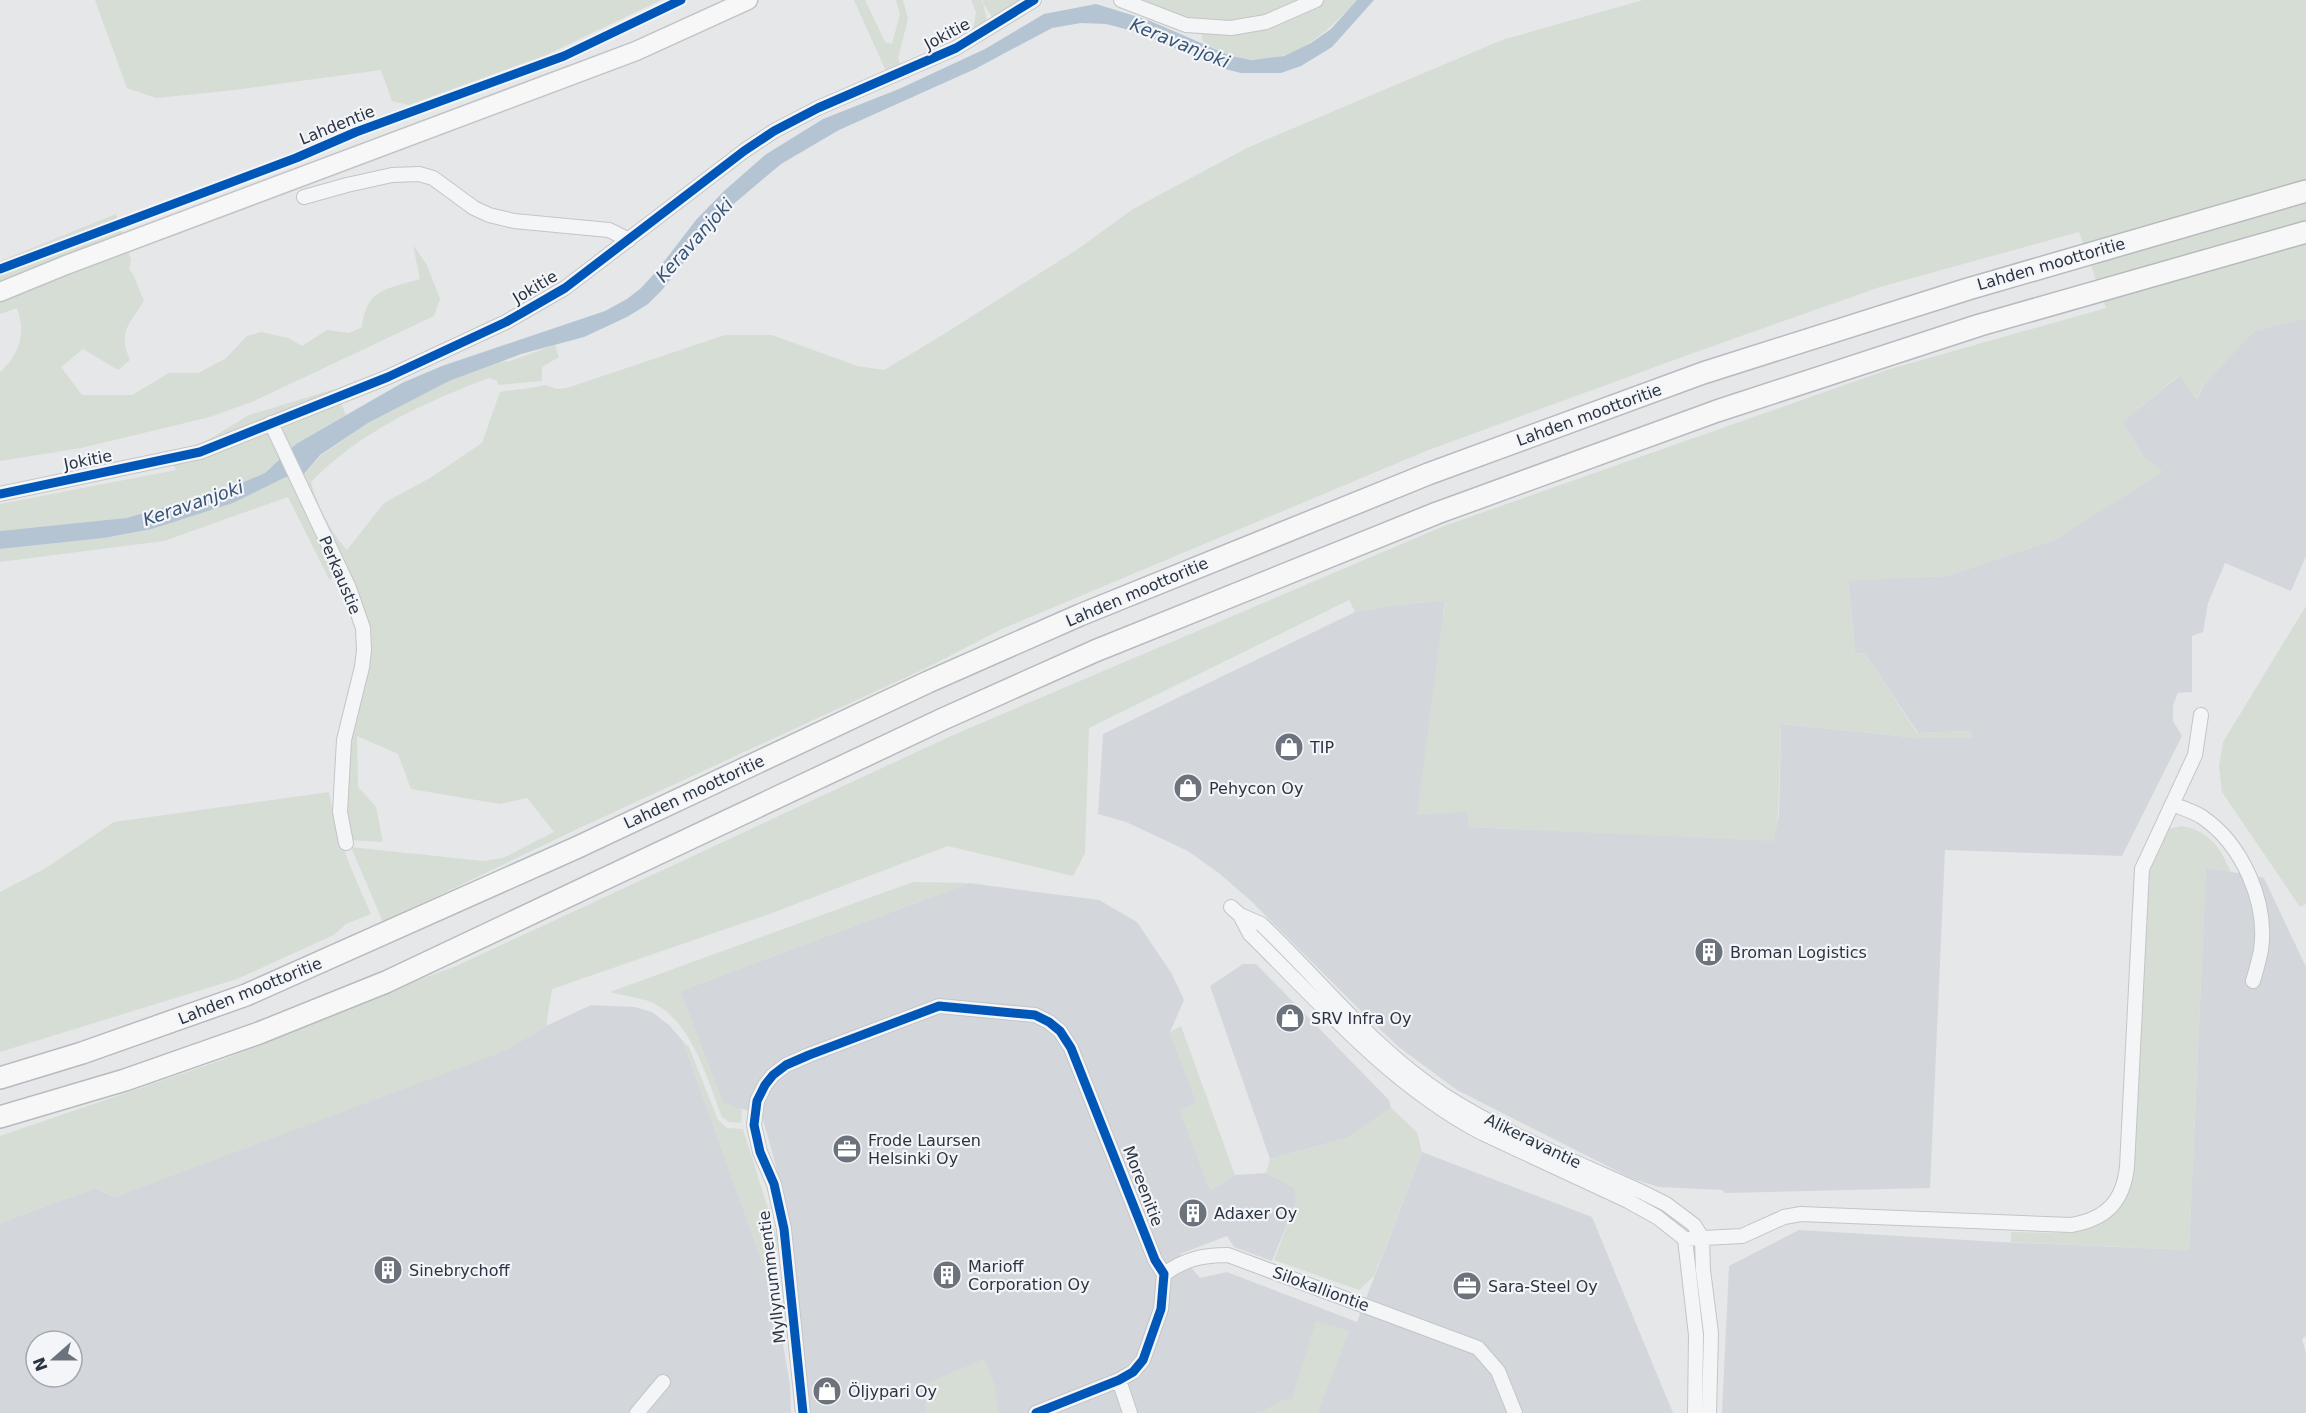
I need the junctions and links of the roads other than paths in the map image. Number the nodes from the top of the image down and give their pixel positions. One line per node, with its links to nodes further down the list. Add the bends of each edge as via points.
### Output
1 (748, 0): 9 (main road, via 636,51)
2 (1034, 0): 8 (street, Jokitie, via 956,48 774,131)
3 (1121, 0): 4 (street, via 1186,25 1231,28 1266,22)
4 (1316, 0)
5 (2306, 191): 17 (highway, Lahden moottoritie, via 1968,288 1703,373 1428,474 1070,620 918,687 578,848 257,990)
6 (304, 197): 8 (street, via 392,175 419,174 434,178 489,215 609,230)
7 (2306, 232): 20 (highway, via 1980,325 1717,411 1437,513 1084,656 386,982 259,1033)
8 (629, 240): 10 (street, Jokitie, via 565,288 506,322 388,377)
9 (0, 292)
10 (271, 423): 11 (street, Jokitie, via 200,452); 14 (street, Perkaustie, via 349,588 363,628 362,667 344,740 340,812)
11 (0, 494)
12 (2201, 716): 13 (street, via 2195,755)
13 (2172, 804): 15 (street, via 2203,818 2235,849 2253,883 2260,913 2261,949); 23 (street, via 2142,869 2127,1167 2121,1195 2112,1207 2087,1223 2071,1225 1801,1214 1784,1217 1742,1236)
14 (346, 843)
15 (2253, 981)
16 (939, 1006): 25 (street, Moreenitie, via 1035,1015 1060,1031 1081,1068 1155,1260); 29 (street, Myllynummentie, via 786,1065 773,1075 756,1101 756,1137 774,1184 784,1228)
17 (47, 1064): 18 (highway, via 22,1062); 19 (highway, Lahden moottoritie)
18 (0, 1066)
19 (0, 1078)
20 (125, 1080): 21 (highway); 22 (highway)
21 (0, 1117)
22 (0, 1130)
23 (1702, 1238): 24 (street); 24 (street, Alikeravantie, via 1694,1225 1666,1204 1492,1122 1442,1094 1370,1035 1261,924 1235,911 1250,934 1410,1088 1482,1133 1657,1217); 34 (street, via 1711,1333)
24 (1685, 1239): 33 (street, via 1696,1335)
25 (1164, 1274): 26 (street, via 1161,1309 1143,1360); 32 (street, Silokalliontie, via 1204,1255 1228,1255 1478,1348 1498,1371)
26 (1119, 1380): 30 (street); 31 (street)
27 (663, 1382): 28 (street)
28 (637, 1413)
29 (803, 1413)
30 (1036, 1413)
31 (1130, 1413)
32 (1515, 1413)
33 (1695, 1413)
34 (1709, 1413)

